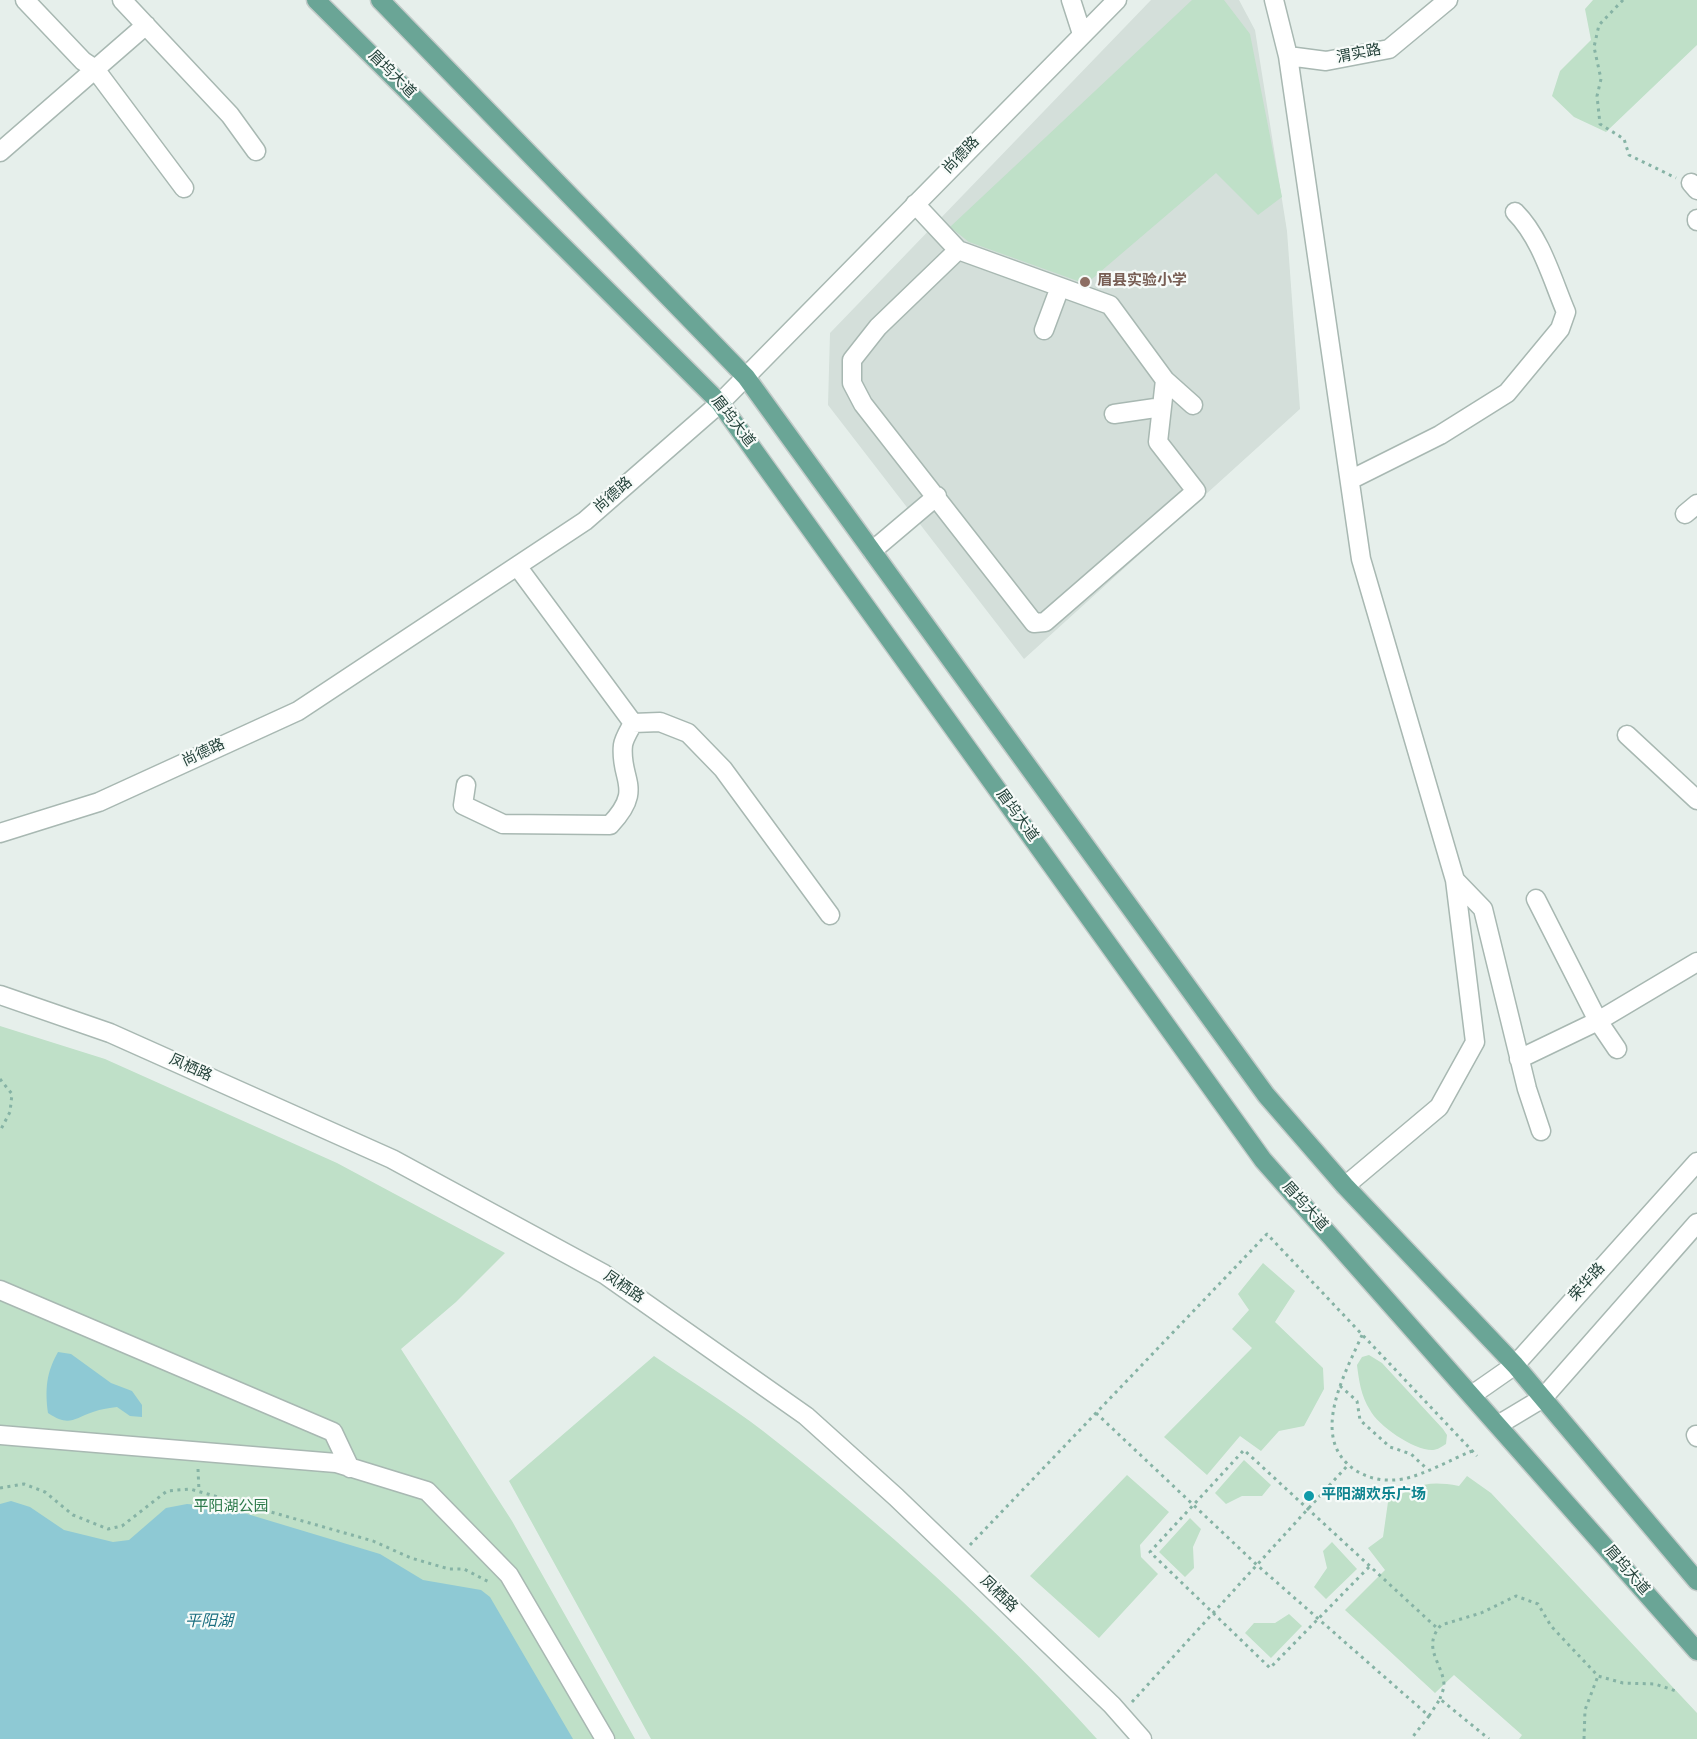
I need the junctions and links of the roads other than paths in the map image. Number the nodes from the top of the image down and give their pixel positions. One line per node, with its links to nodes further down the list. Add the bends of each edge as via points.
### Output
1 (25, 0): 12 (street)
2 (122, 0): 9 (street)
3 (316, 0): 23 (main road, 眉坞大道)
4 (380, 0): 21 (main road)
5 (1071, 0): 10 (street)
6 (1117, 0): 10 (street, 尚德路)
7 (1274, 0): 11 (street)
8 (1448, 0): 11 (street, 渭实路, via 1389,49 1326,61)
9 (146, 26): 12 (street); 14 (street, via 230,115)
10 (1082, 34): 16 (street, 尚德路)
11 (1288, 56): 27 (street)
12 (95, 69): 13 (street); 15 (street)
13 (2, 147)
14 (256, 151)
15 (184, 188)
16 (915, 204): 18 (street); 21 (street, 尚德路)
17 (1515, 212): 27 (street, via 1539,246 1566,312 1560,329 1507,393 1440,435)
18 (958, 250): 19 (street); 28 (street, via 878,327 852,360 852,383 863,404)
19 (1060, 287): 20 (street); 22 (street, via 1110,305)
20 (1044, 330)
21 (746, 377): 23 (street, 尚德路); 29 (main road)
22 (1165, 380): 24 (street); 25 (street)
23 (720, 403): 30 (street, 尚德路, via 585,521); 50 (main road, 眉坞大道, via 1263,1160)
24 (1193, 405)
25 (1162, 407): 26 (street); 28 (street, via 1158,442 1197,491 1045,622 1034,623)
26 (1114, 414)
27 (1350, 480): 36 (street, via 1361,558)
28 (937, 496): 29 (street)
29 (872, 551): 46 (main road, via 1266,1095)
30 (517, 566): 31 (street); 35 (street, 尚德路, via 298,711 99,802)
31 (633, 723): 33 (street, via 623,743 630,783 624,810 610,825 503,824 463,805); 38 (street, via 660,722 688,733 723,769)
32 (1627, 735): 34 (street)
33 (466, 785)
34 (1697, 801)
35 (0, 833)
36 (1455, 880): 43 (street, via 1483,909); 46 (street, via 1475,1042 1439,1107)
37 (1536, 900): 41 (street)
38 (830, 915)
39 (1697, 962): 41 (street)
40 (0, 995): 58 (street, 凤栖路, via 110,1033 392,1160 604,1274 806,1416 958,1557)
41 (1598, 1021): 42 (street); 43 (street)
42 (1617, 1049)
43 (1519, 1059): 44 (street)
44 (1540, 1131)
45 (1697, 1162): 49 (street, 荣华路)
46 (1345, 1186): 49 (main road)
47 (1697, 1223): 51 (street)
48 (0, 1290): 54 (street, via 333,1432)
49 (1515, 1365): 50 (street, 荣华路); 51 (main road)
50 (1472, 1395): 52 (main road, 眉坞大道)
51 (1543, 1398): 52 (street); 55 (main road)
52 (1498, 1425): 56 (main road, 眉坞大道)
53 (0, 1435): 54 (street, via 336,1463)
54 (350, 1468): 57 (street, via 426,1491 509,1575)
55 (1697, 1581)
56 (1697, 1651)
57 (605, 1739)
58 (1142, 1739)

